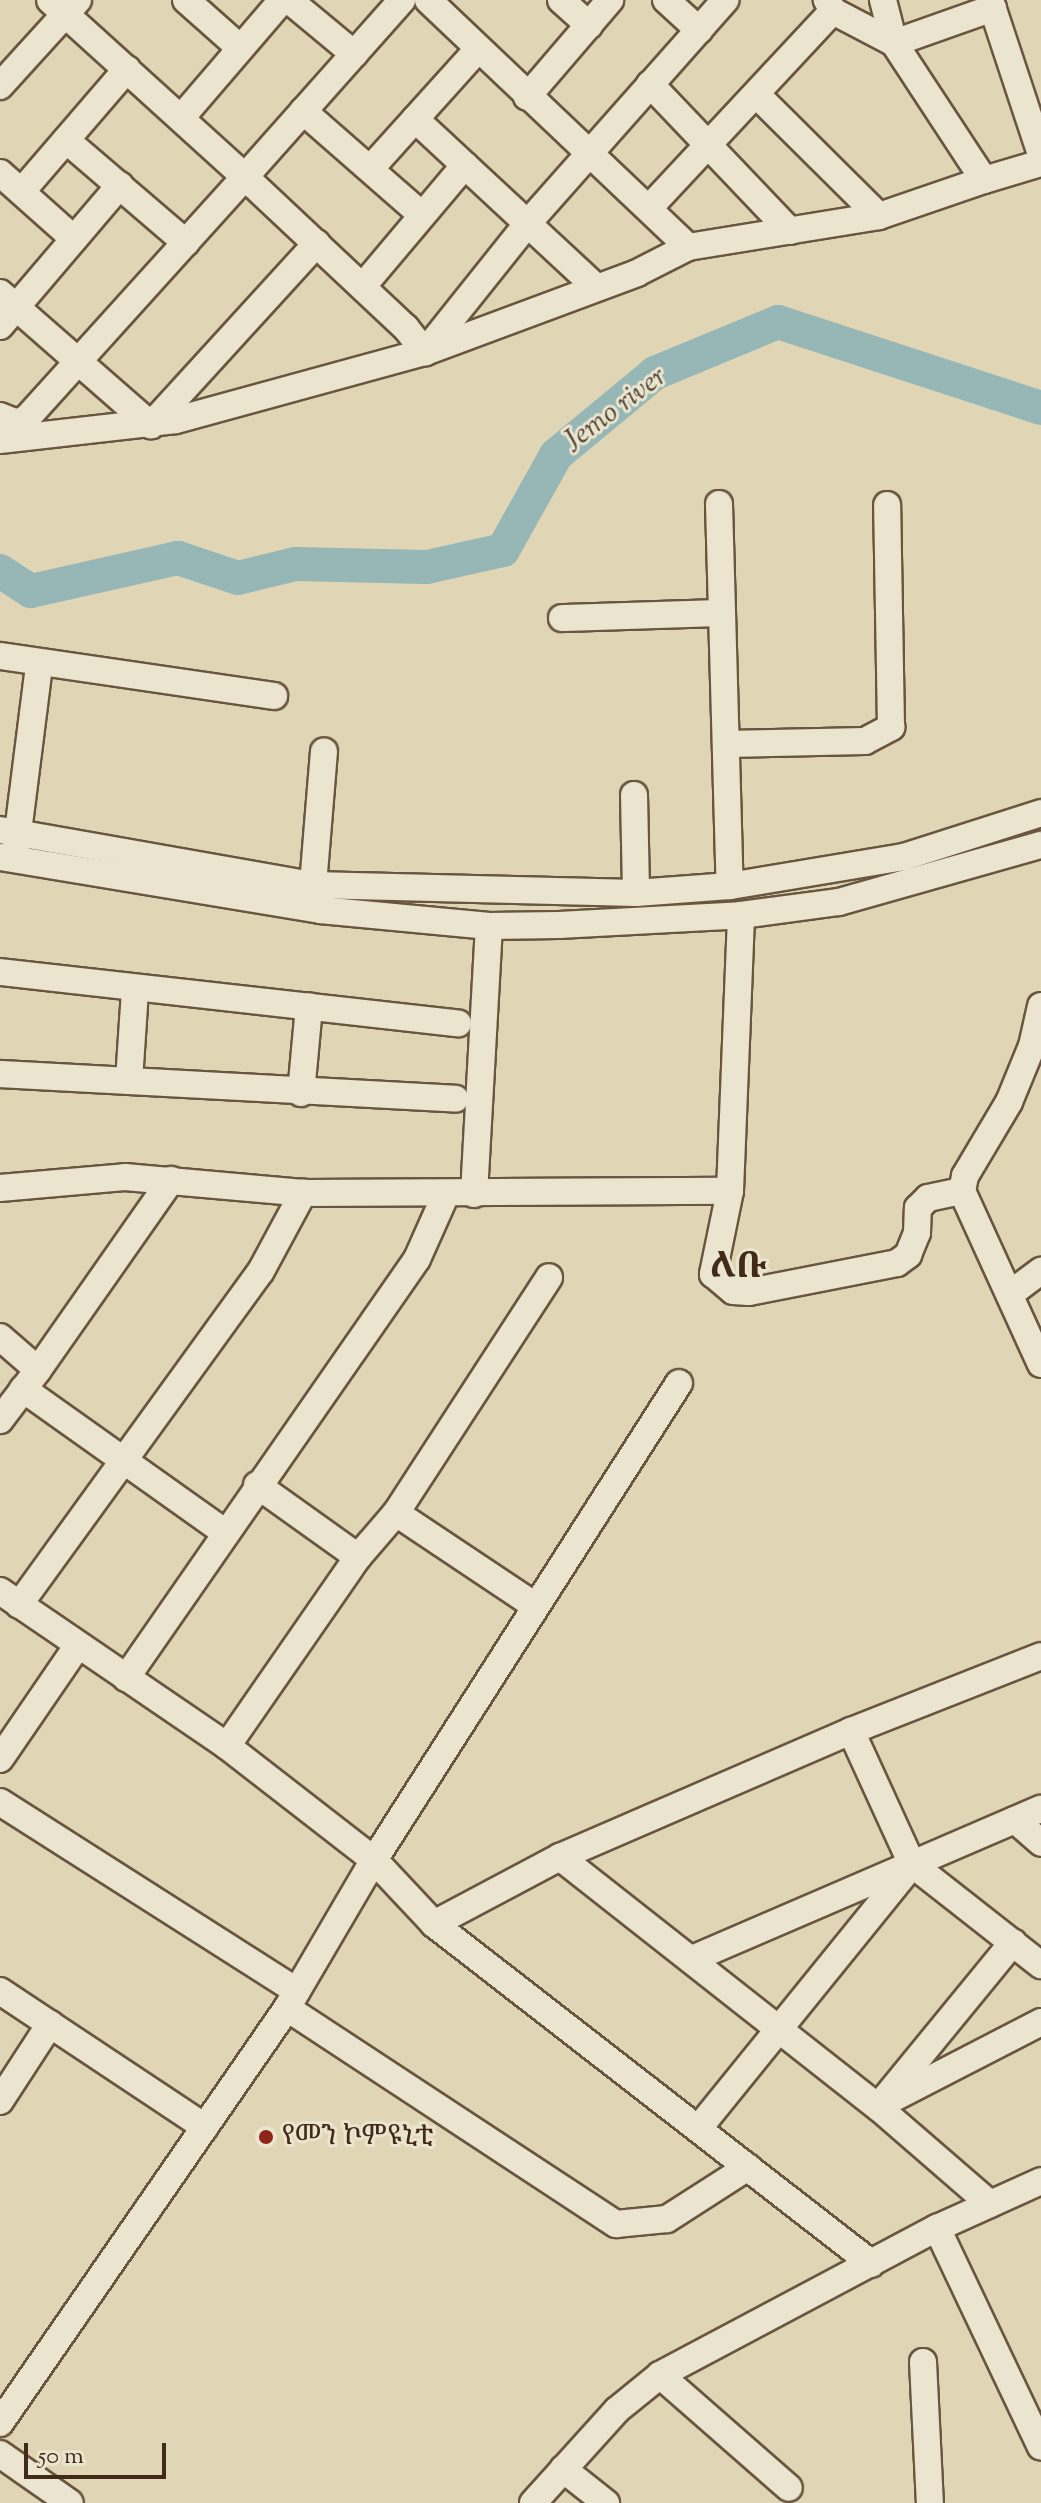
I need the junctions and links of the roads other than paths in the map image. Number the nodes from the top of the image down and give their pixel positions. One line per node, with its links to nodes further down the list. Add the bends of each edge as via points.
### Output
1 (282, 0): 17 (street)
2 (289, 0): 19 (street)
3 (402, 0): 19 (street)
4 (428, 0): 18 (street)
5 (561, 0): 14 (street)
6 (610, 0): 14 (street)
7 (666, 0): 15 (street)
8 (725, 0): 15 (street)
9 (883, 0): 16 (street)
10 (190, 1): 17 (street)
11 (992, 4): 16 (street); 31 (street)
12 (65, 5): 20 (street); 21 (street)
13 (830, 6): 16 (street); 23 (street)
14 (589, 25): 24 (street)
15 (699, 30): 22 (street)
16 (894, 43): 37 (street)
17 (240, 48): 26 (street)
18 (478, 49): 24 (street); 27 (street)
19 (354, 54): 25 (street)
20 (127, 69): 26 (street); 28 (street)
21 (2, 80)
22 (650, 84): 29 (street); 30 (street)
23 (757, 95): 29 (street); 42 (street)
24 (527, 97): 30 (street)
25 (303, 111): 34 (street); 36 (street)
26 (181, 118): 36 (street)
27 (415, 119): 33 (street); 34 (street)
28 (66, 140): 38 (street); 39 (street)
29 (712, 145): 40 (street); 44 (street)
30 (589, 153): 40 (street); 43 (street)
31 (1041, 154)
32 (1041, 163): 37 (street)
33 (465, 165): 41 (street); 43 (street)
34 (371, 168): 41 (street)
35 (0, 173): 39 (street)
36 (245, 177): 46 (street); 47 (street)
37 (984, 180): 42 (street)
38 (120, 185): 45 (street); 46 (street)
39 (22, 191): 45 (street)
40 (650, 207): 48 (street)
41 (422, 215): 49 (street)
42 (879, 216): 44 (street)
43 (528, 223): 50 (street); 52 (street)
44 (790, 231): 48 (street)
45 (74, 239): 51 (street)
46 (186, 243): 53 (street)
47 (317, 243): 49 (street); 54 (street)
48 (688, 247): 50 (street)
49 (363, 286): 52 (street)
50 (596, 287): 52 (street)
51 (5, 309): 53 (street)
52 (425, 352): 54 (street)
53 (77, 365): 54 (street); 55 (street)
54 (151, 425): 55 (street)
55 (11, 429)
56 (719, 504): 58 (street)
57 (887, 505): 63 (street, via 891,727 865,741)
58 (722, 613): 59 (street); 63 (street)
59 (562, 618)
60 (0, 656): 61 (street)
61 (39, 665): 62 (street); 67 (street)
62 (274, 696)
63 (726, 744): 70 (street)
64 (324, 751): 69 (street)
65 (634, 795): 71 (street)
66 (1041, 813): 70 (street, via 904,857)
67 (8, 845): 69 (street); 73 (street, via 320,910)
68 (1041, 845): 72 (street, via 895,889)
69 (313, 885): 71 (street)
70 (730, 886): 71 (street)
71 (636, 893)
72 (741, 915): 73 (street); 86 (street)
73 (489, 926): 90 (street)
74 (0, 972): 75 (street)
75 (135, 990): 76 (street); 81 (street)
76 (309, 1006): 78 (street); 82 (street)
77 (1041, 1006): 79 (street)
78 (458, 1023)
79 (1037, 1046): 87 (street)
80 (0, 1074): 81 (street)
81 (129, 1081): 82 (street)
82 (301, 1093): 83 (street)
83 (455, 1099)
84 (171, 1180): 85 (street, via 125,1177); 88 (street); 96 (street)
85 (0, 1188)
86 (730, 1191): 87 (street, via 713,1274 733,1291 749,1292 897,1263 908,1255 917,1233 918,1208 928,1198); 90 (street)
87 (962, 1191): 93 (street)
88 (303, 1193): 89 (street); 99 (street, via 261,1271)
89 (446, 1194): 90 (street); 100 (street, via 417,1259)
90 (474, 1194)
91 (1041, 1271): 93 (street)
92 (549, 1277): 101 (street)
93 (1010, 1294): 95 (street)
94 (0, 1337): 96 (street)
95 (1041, 1364)
96 (30, 1380): 98 (street); 99 (street)
97 (679, 1383): 105 (street)
98 (0, 1420)
99 (126, 1463): 102 (street); 104 (street)
100 (257, 1485): 102 (street); 103 (street)
101 (396, 1513): 103 (street); 105 (street)
102 (223, 1531): 108 (street)
103 (358, 1557): 110 (street)
104 (9, 1598): 106 (street)
105 (534, 1605): 117 (street)
106 (78, 1645): 108 (street); 111 (street)
107 (1041, 1656): 109 (street)
108 (126, 1678): 110 (street)
109 (851, 1731): 116 (street); 118 (street)
110 (227, 1746): 117 (street)
111 (0, 1759)
112 (0, 1802): 124 (street)
113 (1041, 1809): 114 (street)
114 (1015, 1820): 115 (street); 118 (street)
115 (1041, 1843)
116 (560, 1857): 119 (street); 121 (street)
117 (374, 1860): 119 (street); 124 (street)
118 (912, 1864): 120 (street); 121 (street); 127 (street)
119 (434, 1924): 131 (street)
120 (1013, 1942): 122 (street); 129 (street)
121 (692, 1959): 127 (street)
122 (1041, 1965)
123 (0, 1991): 126 (street)
124 (292, 2000): 130 (street); 132 (street, via 616,2224 667,2219)
125 (1041, 2022): 129 (street)
126 (50, 2024): 128 (street); 130 (street)
127 (782, 2030): 129 (street); 131 (street)
128 (0, 2101)
129 (878, 2107): 134 (street)
130 (205, 2127): 139 (street)
131 (698, 2129): 132 (street)
132 (748, 2167): 136 (street)
133 (1041, 2181): 134 (street)
134 (990, 2204): 135 (street)
135 (937, 2228): 136 (street); 140 (street)
136 (872, 2264): 138 (street)
137 (923, 2362): 147 (street)
138 (660, 2375): 142 (street, via 617,2410); 143 (street)
139 (0, 2423)
140 (1041, 2447)
141 (0, 2454): 144 (street)
142 (563, 2469): 145 (street); 146 (street)
143 (789, 2488)
144 (70, 2503)
145 (533, 2503)
146 (606, 2503)
147 (930, 2503)

